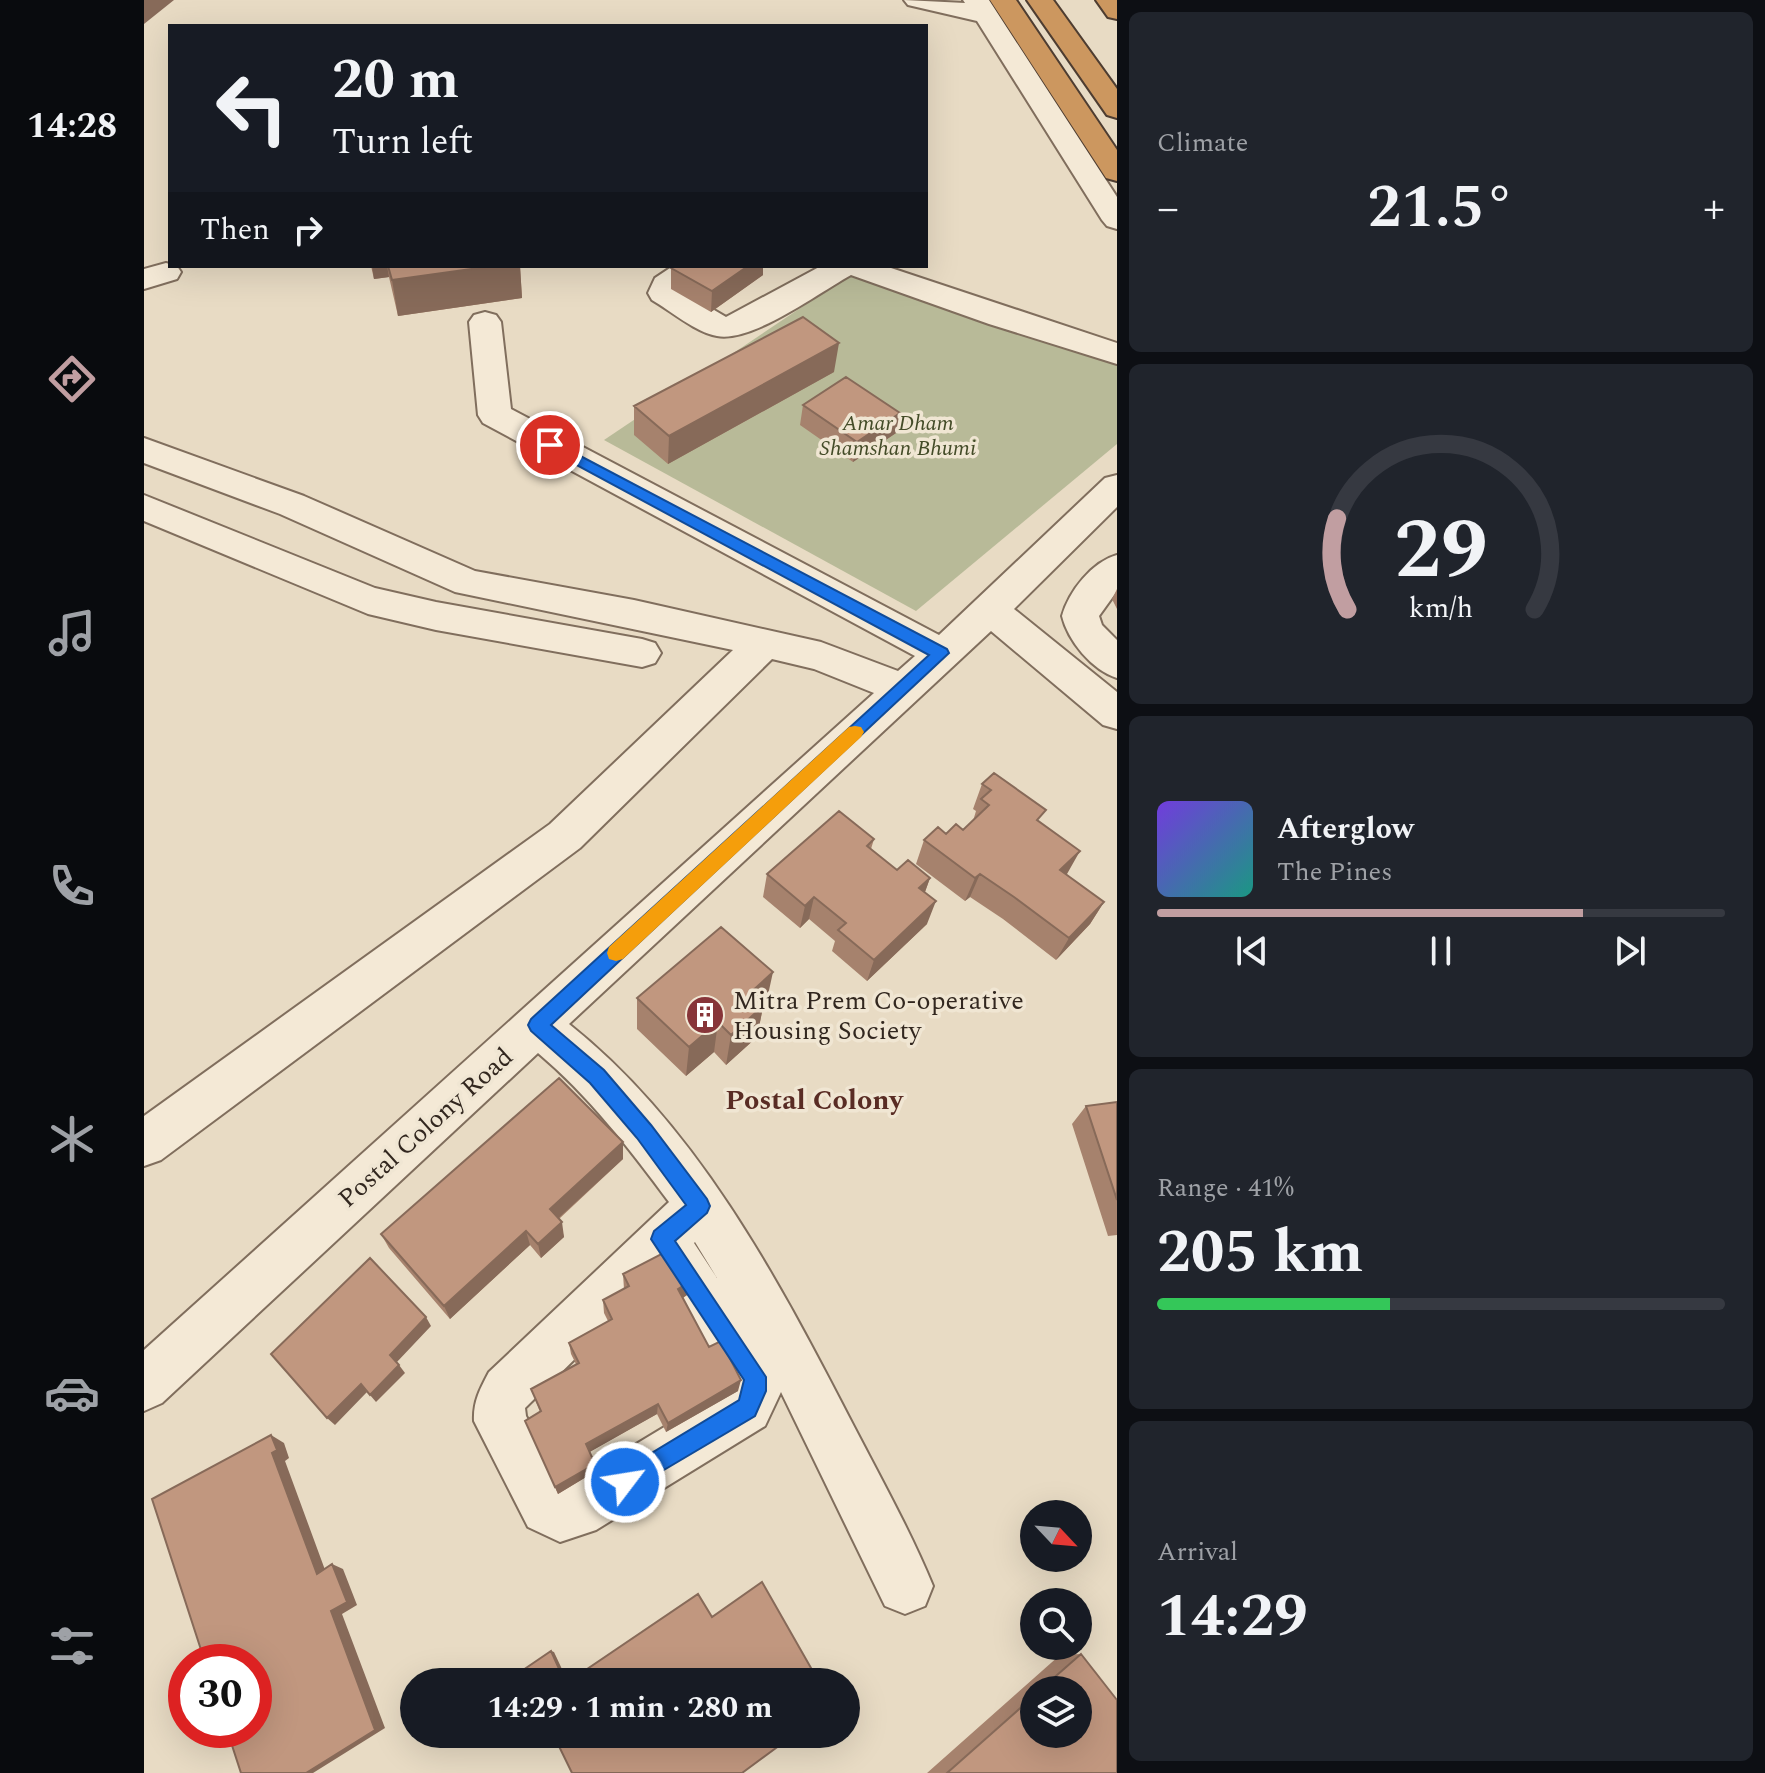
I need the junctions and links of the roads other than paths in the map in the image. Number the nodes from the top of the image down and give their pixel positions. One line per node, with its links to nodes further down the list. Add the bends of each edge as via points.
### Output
1 (917, 0): 4 (street)
2 (1040, 0): 6 (highway)
3 (1109, 0): 5 (highway)
4 (988, 5): 7 (highway); 8 (street)
5 (1117, 11)
6 (1117, 109)
7 (1117, 172)
8 (1117, 220)
9 (690, 268): 12 (street, via 663,293 728,328)
10 (803, 268): 12 (street)
11 (861, 268): 14 (street)
12 (832, 273)
13 (485, 322): 24 (street, via 495,415)
14 (1117, 354)
15 (144, 450): 22 (street, via 292,505 468,583)
16 (1117, 487): 19 (street, Postal Colony Road)
17 (144, 507): 23 (street, via 368,600)
18 (1117, 568): 20 (street)
19 (1030, 572): 20 (street); 21 (street, Postal Colony Road)
20 (1082, 604): 25 (street, via 1082,629)
21 (990, 610): 24 (street, Postal Colony Road); 27 (street)
22 (765, 643): 26 (street, via 821,656); 29 (street, via 565,836)
23 (642, 653)
24 (941, 653): 26 (street, Postal Colony Road)
25 (1117, 663)
26 (903, 689): 28 (street, Postal Colony Road)
27 (1108, 694)
28 (537, 1025): 30 (street, via 597,1077); 32 (street, Postal Colony Road)
29 (144, 1144)
30 (700, 1206): 31 (street); 33 (street, via 789,1353)
31 (662, 1239): 31 (street, via 507,1390 499,1406 500,1421 547,1508 560,1515 577,1511 747,1408 755,1391 755,1377)
32 (144, 1385)
33 (905, 1586)

